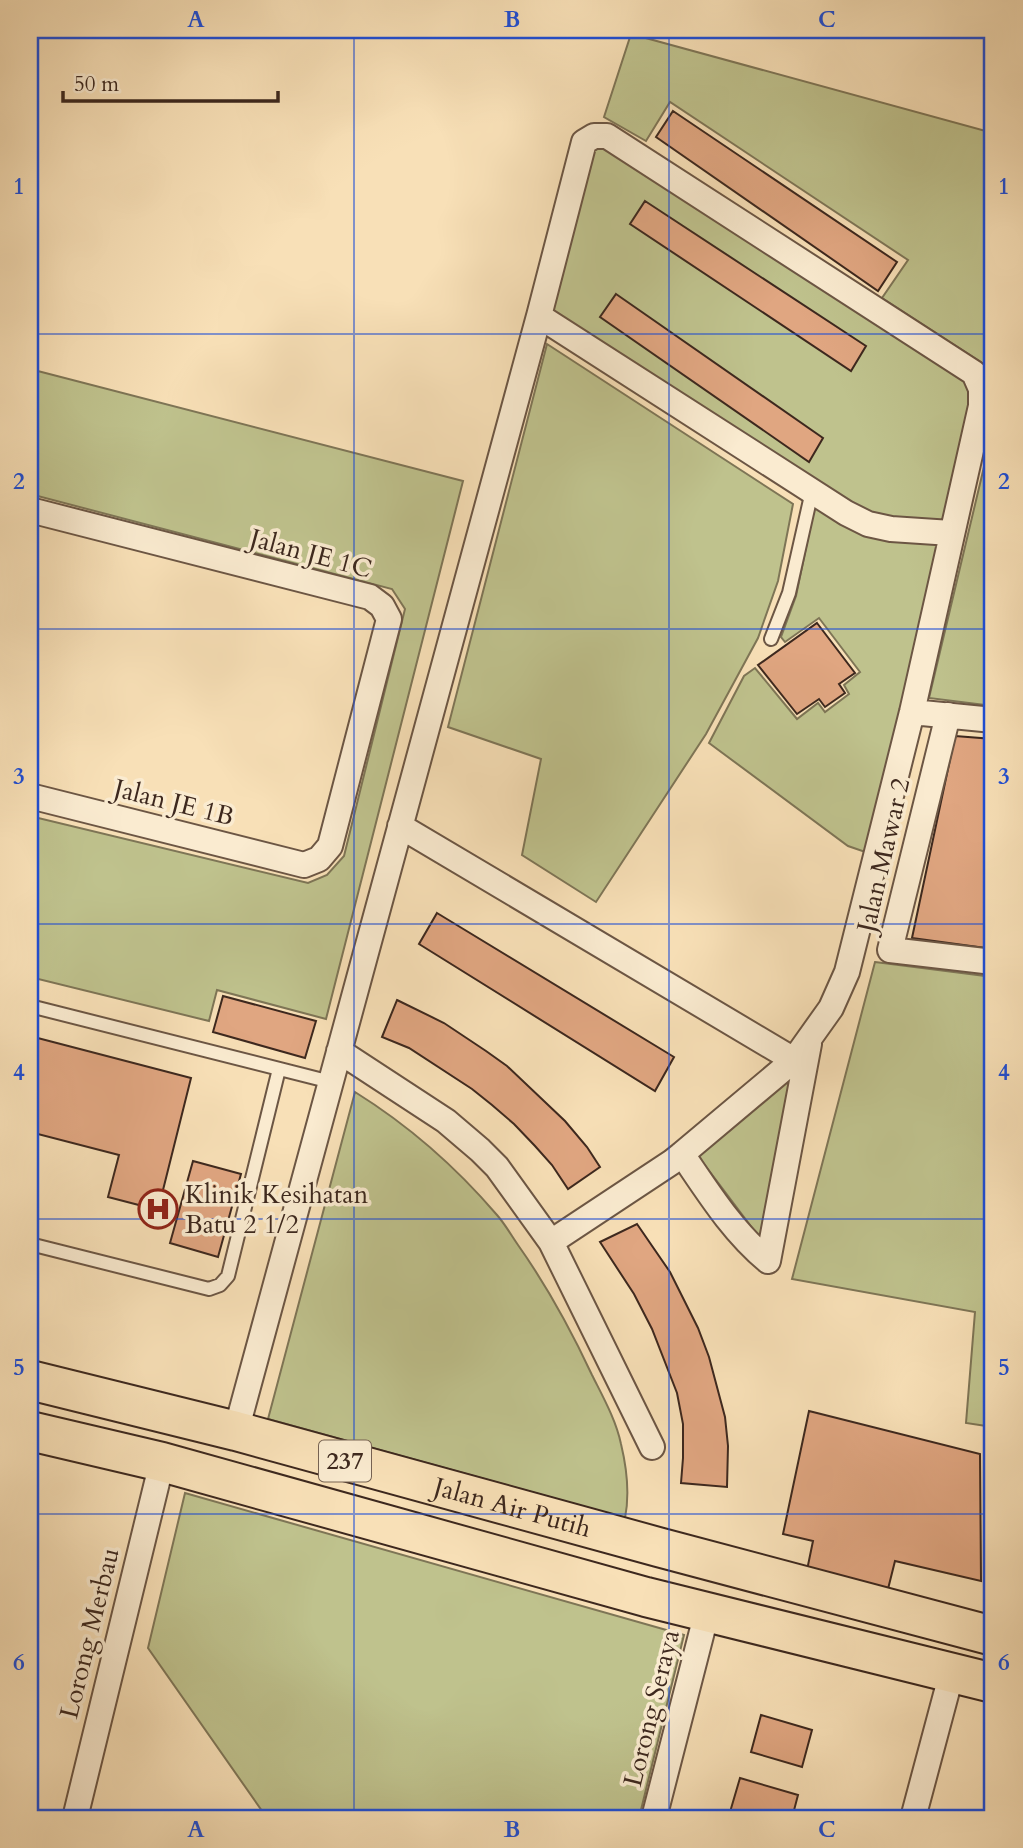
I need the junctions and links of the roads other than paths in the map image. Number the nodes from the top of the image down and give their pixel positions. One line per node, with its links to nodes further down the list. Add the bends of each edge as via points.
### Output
1 (539, 316): 2 (street); 4 (street, via 584,142 593,136 607,136 974,373 981,389 981,406); 10 (street)
2 (812, 491): 4 (street, via 868,524); 5 (lane, via 789,593)
3 (30, 510): 11 (street, Jalan JE 1C, via 370,597 382,606 389,619 330,846 319,859)
4 (951, 533): 6 (street)
5 (771, 639)
6 (912, 712): 7 (street); 14 (street, via 847,972 831,1009)
7 (948, 715): 8 (street); 12 (street, Jalan Mawar 2, via 890,950)
8 (993, 720)
9 (30, 796): 11 (street, Jalan JE 1B)
10 (400, 826): 15 (street); 16 (street)
11 (304, 865)
12 (993, 962)
13 (30, 1006): 17 (lane)
14 (810, 1038): 16 (street); 19 (street, via 768,1261 727,1219)
15 (339, 1051): 18 (street); 20 (street, via 446,1121 480,1150)
16 (794, 1060): 19 (street)
17 (279, 1069): 18 (lane); 21 (lane, via 228,1276 220,1286 209,1289)
18 (331, 1082): 24 (street)
19 (682, 1154): 20 (street)
20 (551, 1242): 25 (street)
21 (30, 1244)
22 (30, 1380): 24 (main road, Jalan Air Putih / 237)
23 (30, 1431): 26 (main road, Jalan Air Putih / 237)
24 (236, 1431): 27 (main road, Jalan Air Putih / 237)
25 (652, 1447)
26 (162, 1462): 28 (main road, Jalan Air Putih / 237); 33 (street, Lorong Merbau)
27 (658, 1547): 28 (main road); 30 (main road, Jalan Air Putih / 237)
28 (646, 1597): 29 (main road, Jalan Air Putih / 237)
29 (707, 1612): 31 (main road, Jalan Air Putih / 237); 34 (street, Lorong Seraya)
30 (993, 1636)
31 (952, 1672): 32 (main road, Jalan Air Putih / 237); 35 (street)
32 (993, 1683)
33 (75, 1818)
34 (654, 1818)
35 (913, 1818)

